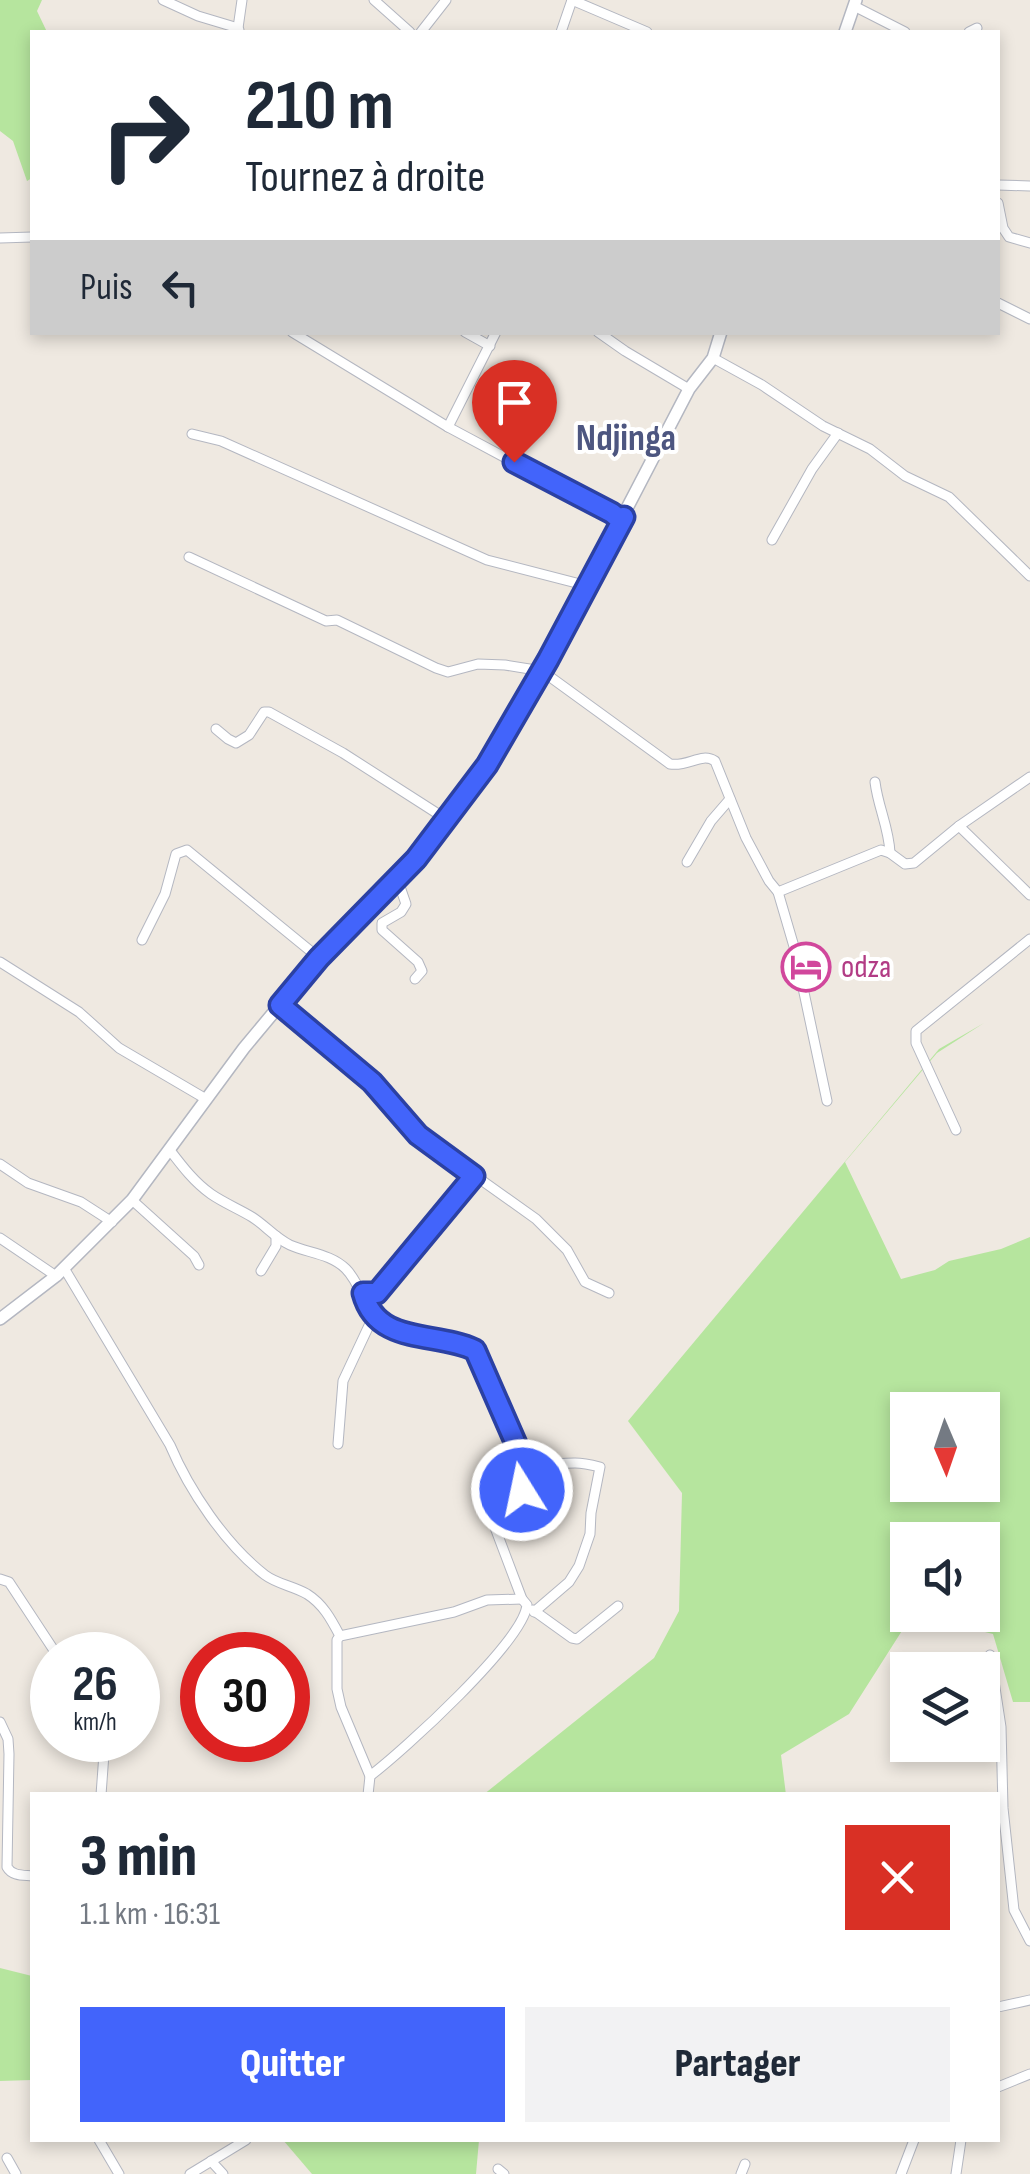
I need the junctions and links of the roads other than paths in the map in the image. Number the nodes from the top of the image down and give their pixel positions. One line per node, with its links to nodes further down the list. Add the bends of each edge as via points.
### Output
1 (163, 0): 7 (street)
2 (242, 0): 7 (street)
3 (374, 0): 8 (street)
4 (446, 0): 9 (street)
5 (572, 0): 10 (street); 11 (street)
6 (855, 3): 12 (street); 13 (street)
7 (240, 30)
8 (408, 30)
9 (423, 30)
10 (562, 30)
11 (642, 30)
12 (845, 30)
13 (902, 30)
14 (1000, 186): 15 (street)
15 (1030, 186)
16 (1000, 213): 19 (street, via 1009,237)
17 (30, 236): 18 (street)
18 (0, 238)
19 (1030, 243)
20 (1000, 304): 21 (street)
21 (1030, 319)
22 (297, 335): 30 (street)
23 (470, 335): 27 (street)
24 (495, 335): 27 (street)
25 (603, 335): 29 (street)
26 (719, 335): 28 (street)
27 (490, 346): 30 (street)
28 (713, 358): 29 (street); 31 (street)
29 (689, 389): 33 (street)
30 (448, 427): 33 (street)
31 (838, 433): 34 (street); 36 (street, via 949,498)
32 (192, 434): 37 (street, via 487,560)
33 (624, 517): 37 (street)
34 (772, 540)
35 (190, 557): 38 (street, via 436,668 478,664)
36 (1030, 576)
37 (588, 586): 38 (street)
38 (542, 671): 42 (street, via 670,764 711,758); 43 (street, via 487,765)
39 (216, 728): 43 (street, via 236,743 269,712)
40 (1030, 777): 44 (street)
41 (875, 782): 45 (street)
42 (730, 799): 46 (street); 48 (street)
43 (446, 819): 47 (street)
44 (960, 826): 45 (street, via 914,863); 49 (street)
45 (890, 852): 48 (street, via 874,852)
46 (688, 862)
47 (397, 878): 52 (street); 54 (street, via 406,904 382,930 418,962 422,972)
48 (778, 892): 57 (street)
49 (1030, 895)
50 (1030, 939): 58 (street, via 916,1030)
51 (142, 940): 52 (street, via 176,854 187,850)
52 (319, 958): 55 (street)
53 (0, 962): 56 (street, via 79,1012 119,1048)
54 (414, 979)
55 (280, 1005): 56 (street); 61 (street, via 372,1082 418,1135)
56 (206, 1099): 59 (street)
57 (828, 1102)
58 (956, 1130)
59 (168, 1150): 62 (street); 64 (street, via 208,1192)
60 (0, 1164): 63 (street)
61 (474, 1176): 69 (street, via 536,1219 567,1250 585,1282); 70 (street, via 377,1293)
62 (132, 1200): 63 (street); 66 (street)
63 (112, 1222): 68 (street)
64 (276, 1236): 67 (street); 70 (street, via 346,1269)
65 (0, 1238): 68 (street)
66 (199, 1265)
67 (261, 1270)
68 (60, 1272): 72 (street); 79 (street, via 222,1533 266,1576 324,1608)
69 (609, 1292)
70 (363, 1293): 71 (street)
71 (373, 1317): 73 (street, via 343,1381); 74 (street, via 387,1327 475,1350)
72 (0, 1319)
73 (338, 1444)
74 (520, 1453): 76 (street, via 522,1490 498,1512 488,1509); 76 (street, via 530,1462 600,1467 579,1566 569,1582)
75 (0, 1579): 78 (street, via 9,1582)
76 (528, 1605): 77 (street, via 577,1639); 79 (street, via 487,1600); 83 (street, via 484,1668)
77 (618, 1606)
78 (42, 1632)
79 (340, 1636): 83 (street, via 337,1689)
80 (1000, 1715): 87 (street, via 1014,1910)
81 (0, 1722): 86 (street, via 9,1754 6,1868)
82 (103, 1762): 84 (street)
83 (370, 1776): 85 (street)
84 (101, 1792)
85 (368, 1792)
86 (30, 1876)
87 (1030, 1941)
88 (1030, 2000): 89 (street)
89 (1000, 2008)
90 (1030, 2074): 91 (street)
91 (1000, 2086)
92 (100, 2142): 99 (street)
93 (243, 2142): 97 (street)
94 (913, 2142): 102 (street)
95 (962, 2142): 103 (street)
96 (7, 2158): 98 (street)
97 (211, 2161): 100 (street); 101 (street)
98 (16, 2174)
99 (119, 2174)
100 (190, 2174)
101 (222, 2174)
102 (901, 2174)
103 (956, 2174)

